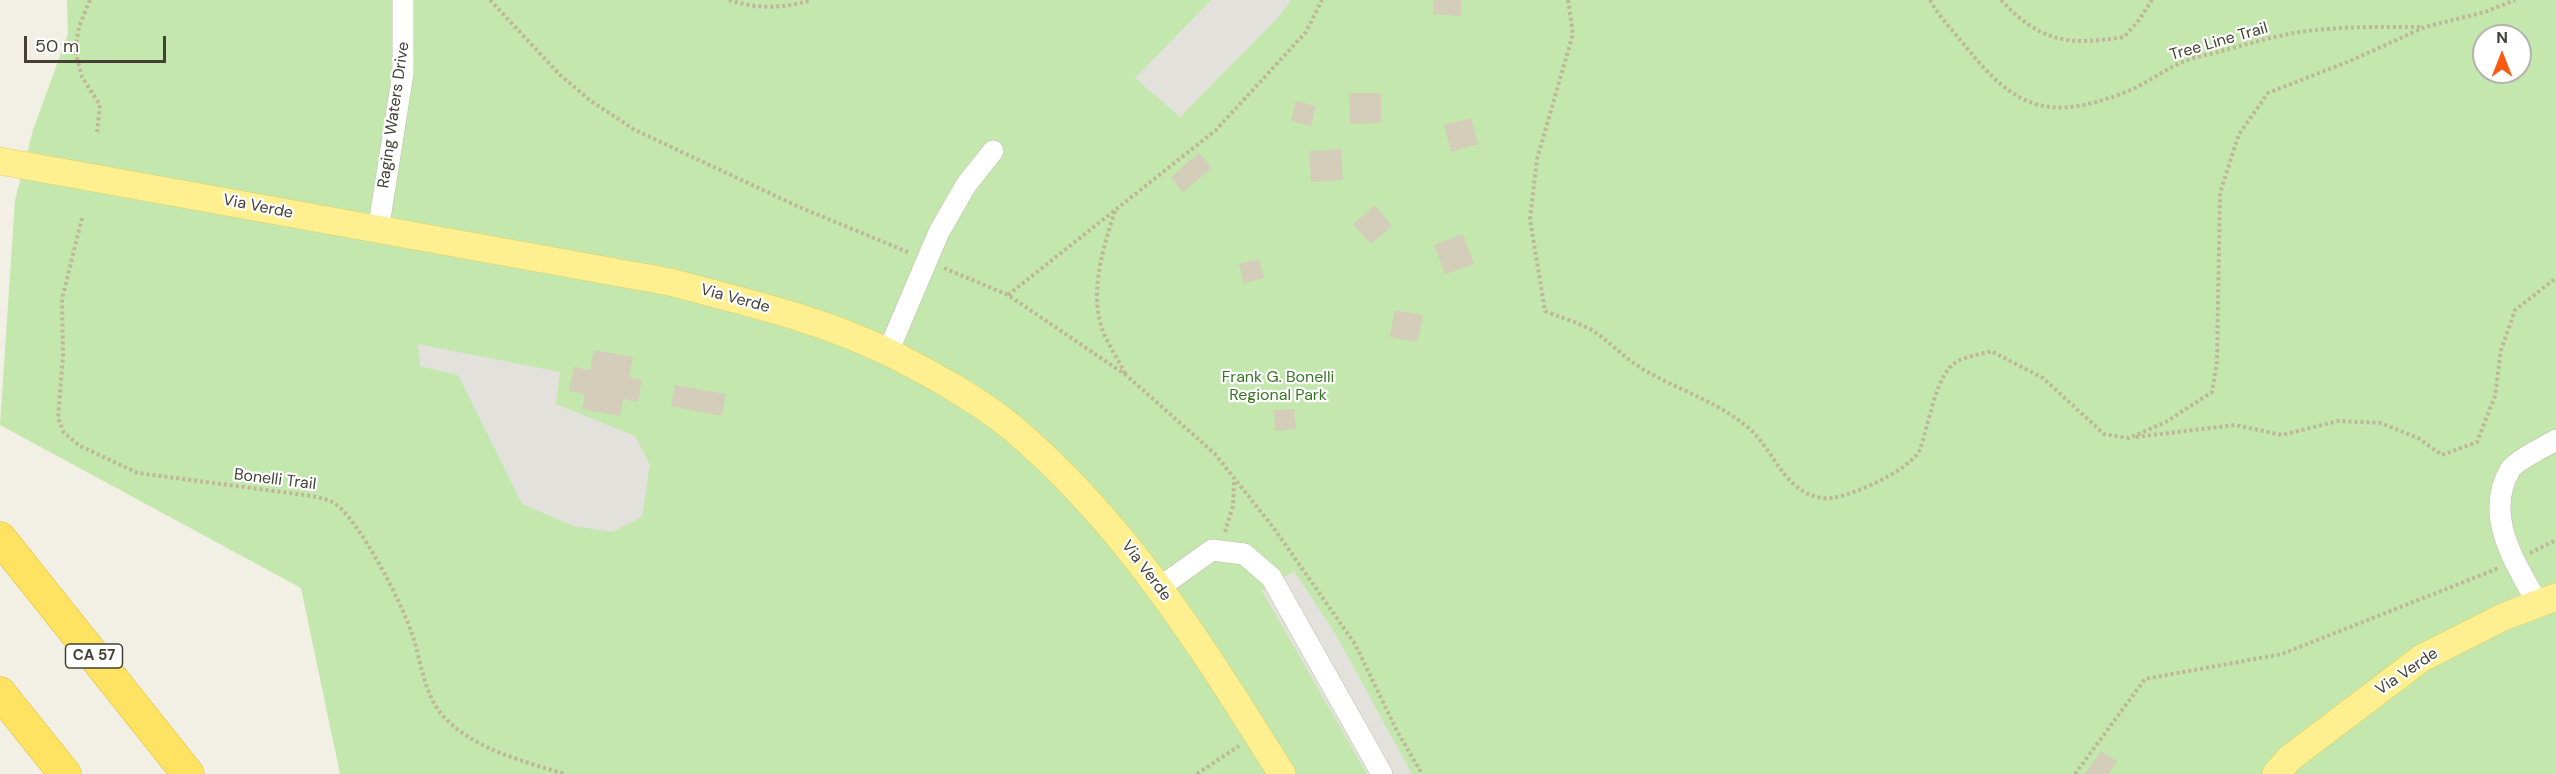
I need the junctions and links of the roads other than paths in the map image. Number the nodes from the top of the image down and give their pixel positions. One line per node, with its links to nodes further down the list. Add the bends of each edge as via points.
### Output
1 (403, 0): 4 (street, Raging Waters Drive, via 403,74)
2 (993, 151): 5 (street, bridge, via 966,186 939,232)
3 (0, 160): 4 (main road, Via Verde)
4 (378, 231): 5 (main road, Via Verde, via 670,282 777,310)
5 (888, 352): 8 (main road, Via Verde, via 1008,424 1069,479)
6 (2556, 440): 9 (street, via 2510,468 2500,498 2502,531 2515,561)
7 (0, 538): 12 (highway, CA 57)
8 (1161, 586): 13 (main road, Via Verde); 14 (street, via 1212,550 1244,554 1271,577)
9 (2547, 600): 15 (main road, Via Verde, via 2503,617 2422,658 2290,758)
10 (0, 693): 11 (highway)
11 (65, 774)
12 (188, 774)
13 (1282, 774)
14 (1382, 774)
15 (2276, 774)

